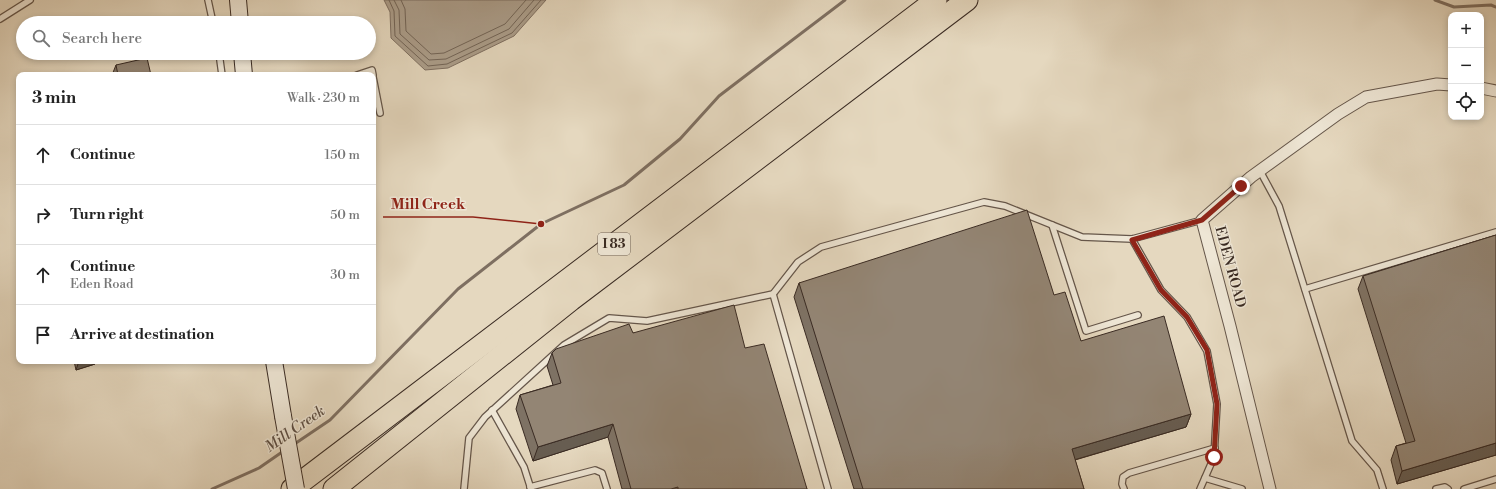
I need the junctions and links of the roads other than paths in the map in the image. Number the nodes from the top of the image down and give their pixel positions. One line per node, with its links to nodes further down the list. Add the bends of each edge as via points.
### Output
1 (30, 0): 8 (lane)
2 (208, 0): 6 (lane)
3 (238, 0): 7 (main road)
4 (936, 0): 32 (highway, I 83)
5 (967, 0): 34 (highway, I 83, via 571,300)
6 (211, 16)
7 (239, 16)
8 (0, 19)
9 (220, 60): 11 (lane)
10 (243, 60): 12 (main road)
11 (222, 72)
12 (244, 72)
13 (1448, 85): 18 (street, EDEN ROAD, via 1438,84 1366,97 1338,114)
14 (1484, 89): 15 (street)
15 (1496, 91)
16 (376, 92): 17 (lane)
17 (380, 113)
18 (1260, 171): 19 (street, EDEN ROAD); 23 (lane, via 1279,206)
19 (1202, 220): 22 (lane); 41 (street, EDEN ROAD)
20 (1052, 225): 22 (lane, via 1082,237); 24 (lane, via 1005,206 984,202 821,247 798,262); 25 (lane, via 1086,331)
21 (1496, 232): 23 (lane)
22 (1132, 240): 28 (lane, via 1161,290 1187,317 1207,350 1217,404)
23 (1305, 289): 42 (lane, via 1352,441 1377,470)
24 (773, 294): 27 (lane, via 647,321 609,318 564,345); 37 (lane)
25 (1138, 315)
26 (275, 364): 33 (main road, bridge)
27 (492, 410): 31 (lane, via 524,467); 35 (lane, via 469,438)
28 (1215, 448): 29 (lane); 38 (lane, via 1129,473 1123,477)
29 (1205, 478): 39 (lane); 40 (lane)
30 (1496, 479): 45 (lane)
31 (530, 488): 36 (lane, via 595,470 602,473)
32 (292, 489)
33 (296, 489)
34 (334, 489)
35 (464, 489)
36 (607, 489)
37 (828, 489)
38 (1124, 489)
39 (1200, 489)
40 (1242, 489)
41 (1270, 489)
42 (1383, 489)
43 (1436, 489): 44 (lane)
44 (1448, 489)
45 (1464, 489)

